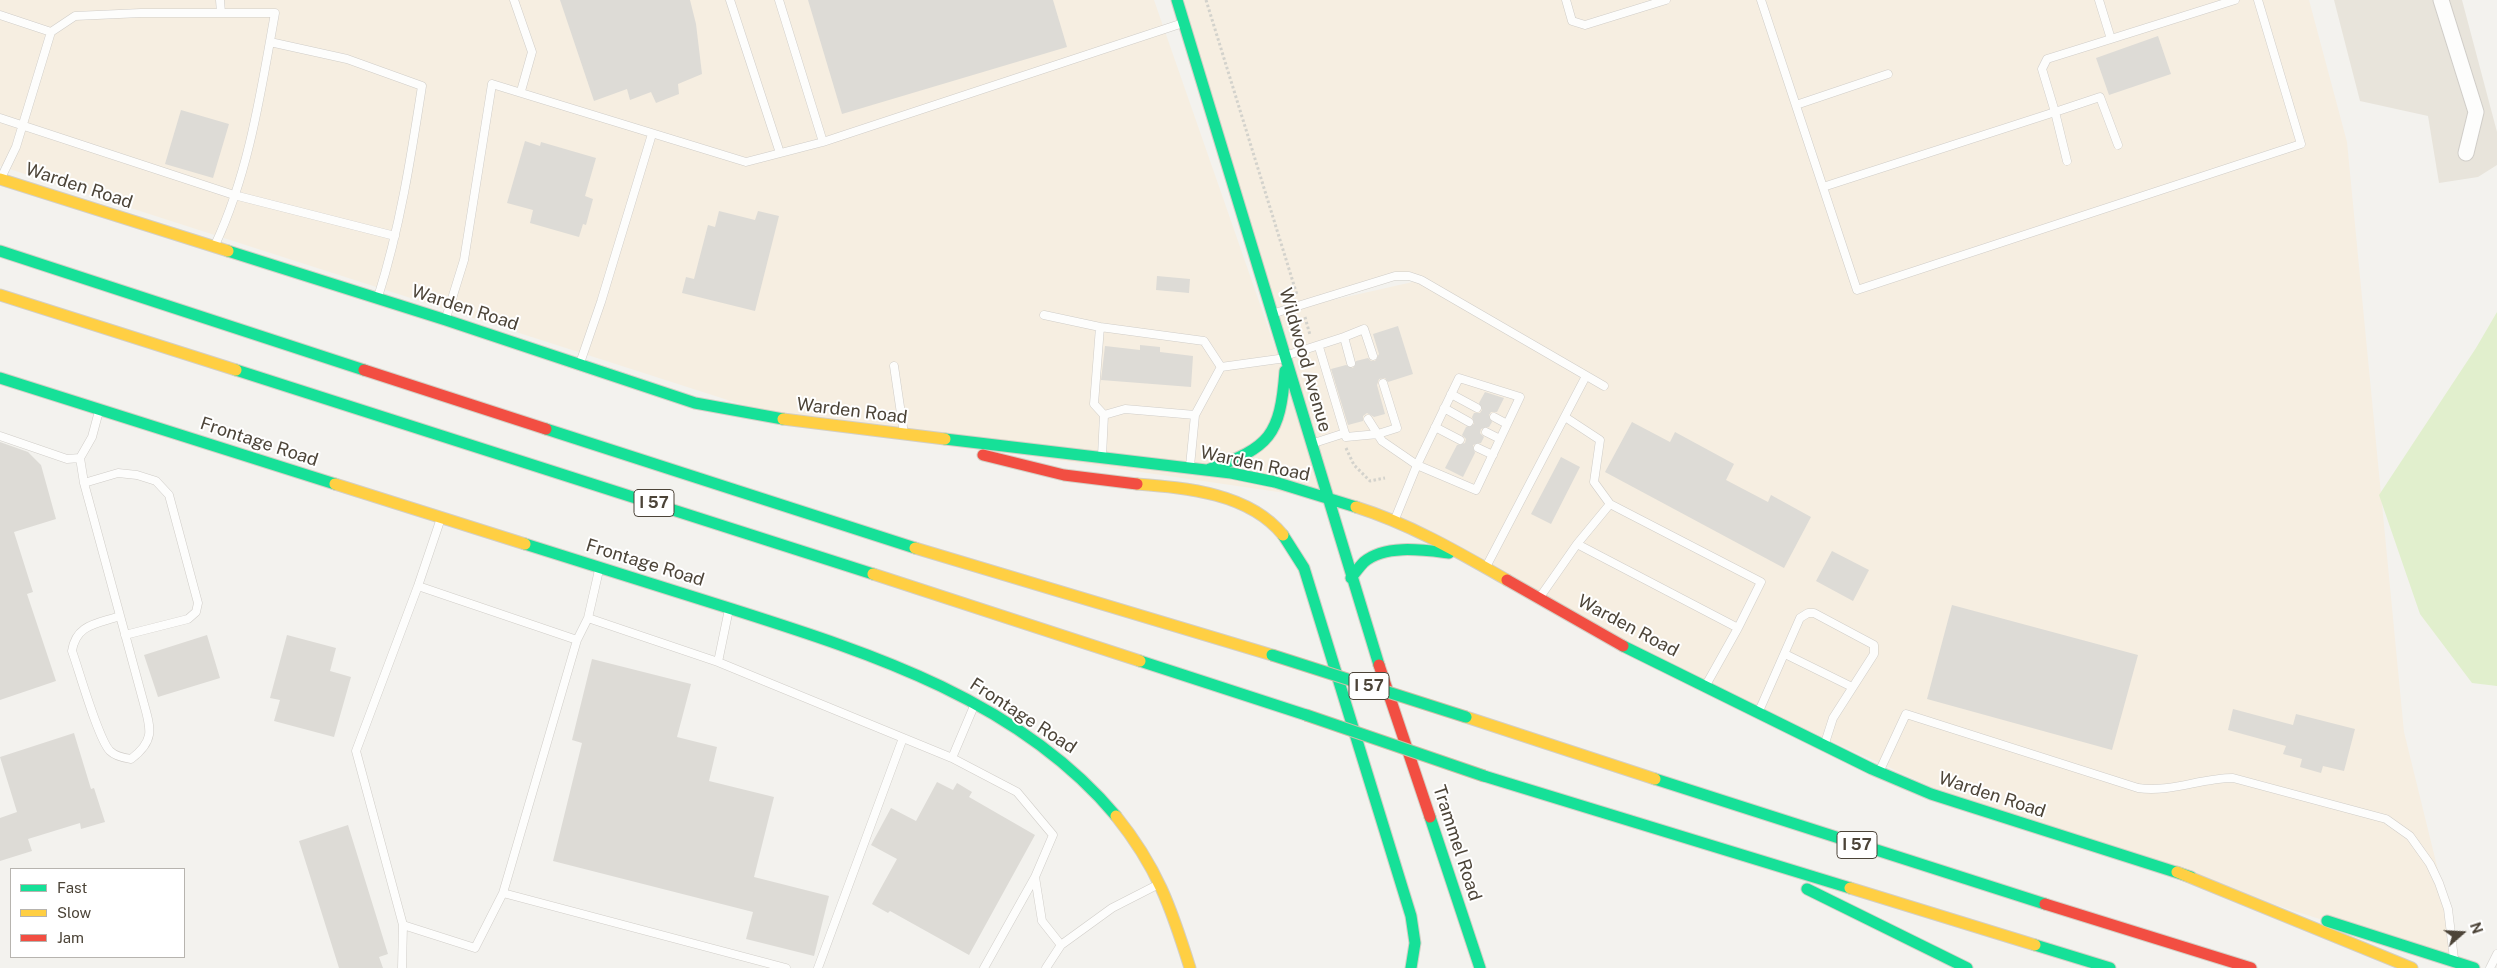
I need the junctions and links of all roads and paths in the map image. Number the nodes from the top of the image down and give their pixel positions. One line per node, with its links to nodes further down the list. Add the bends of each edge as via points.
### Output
1 (220, 0): 14 (lane)
2 (514, 0): 21 (lane, via 532,52)
3 (730, 0): 29 (lane)
4 (779, 0): 27 (lane)
5 (1177, 0): 16 (main road, Wildwood Avenue)
6 (1206, 0): 40 (path)
7 (1566, 0): 8 (lane, via 1572,21 1585,25)
8 (1666, 0)
9 (1761, 0): 22 (lane)
10 (2099, 0): 18 (lane)
11 (2236, 0): 18 (lane)
12 (2258, 0): 33 (lane, via 2302,144 1857,290)
13 (2441, 0): 30 (street, via 2476,112)
14 (221, 13): 17 (lane, via 76,16); 19 (lane, via 275,13)
15 (0, 15): 17 (lane)
16 (1184, 22): 27 (lane); 42 (main road, Wildwood Avenue)
17 (51, 32): 25 (lane)
18 (2111, 39): 23 (lane, via 2047,59 2042,69)
19 (270, 42): 34 (lane, via 259,107); 35 (lane, via 347,59 422,86 407,186)
20 (1888, 74): 22 (lane)
21 (521, 91): 26 (lane); 43 (lane, via 492,84 464,260)
22 (1796, 105): 33 (lane)
23 (2055, 112): 28 (lane, via 2100,97); 31 (lane); 33 (lane)
24 (0, 118): 25 (lane)
25 (23, 126): 32 (lane); 34 (lane)
26 (652, 134): 29 (lane, via 746,162); 50 (lane)
27 (823, 142): 29 (lane)
28 (2118, 145)
29 (780, 153)
30 (2466, 153)
31 (2067, 161)
32 (0, 179): 36 (main road, Warden Road)
33 (1823, 186)
34 (234, 195): 35 (lane); 36 (lane)
35 (395, 236): 39 (lane)
36 (214, 247): 39 (main road, Warden Road)
37 (0, 251): 135 (main road, I 57, bridge, via 849,528 1272,655 1942,872)
38 (0, 295): 114 (main road, I 57, bridge, via 912,586 1484,776)
39 (377, 299): 43 (main road, Warden Road)
40 (1300, 305): 42 (lane); 46 (path); 53 (lane, via 1395,276 1409,276 1422,280)
41 (1044, 314): 44 (lane)
42 (1273, 314): 48 (main road, Wildwood Avenue)
43 (446, 320): 50 (main road, Warden Road)
44 (1100, 327): 52 (lane, via 1204,341); 61 (lane, via 1094,404)
45 (1344, 338): 46 (lane); 47 (lane, via 1364,329); 49 (lane)
46 (1316, 348): 48 (lane); 70 (lane)
47 (1373, 356)
48 (1286, 357): 52 (lane); 76 (main road, Wildwood Avenue); 83 (main road, via 1283,399 1272,431 1251,453)
49 (1351, 363)
50 (580, 364): 73 (main road, Warden Road, via 695,403 796,422)
51 (894, 366): 73 (lane)
52 (1221, 367): 62 (lane)
53 (1586, 376): 56 (lane); 64 (lane)
54 (0, 378): 60 (main road, Frontage Road)
55 (1383, 383): 71 (lane, via 1397,428)
56 (1604, 386)
57 (1451, 394): 58 (lane); 59 (lane); 67 (lane, via 1459,378 1520,397)
58 (1444, 408): 66 (lane); 68 (lane)
59 (1477, 408)
60 (100, 409): 80 (lane, via 92,437); 88 (main road, Frontage Road)
61 (1104, 415): 62 (lane, via 1126,409); 79 (lane)
62 (1195, 415): 82 (lane)
63 (1494, 417): 67 (lane)
64 (1565, 417): 87 (lane, via 1600,440 1594,482); 93 (lane)
65 (1368, 419): 71 (lane)
66 (1469, 422)
67 (1507, 424): 74 (lane)
68 (1435, 427): 75 (lane); 81 (lane)
69 (1486, 432): 74 (lane)
70 (1343, 434): 71 (lane, via 1346,438); 76 (lane); 84 (path, via 1354,465 1370,481)
71 (1378, 434): 81 (lane, via 1382,441)
72 (0, 436): 80 (lane, via 67,459)
73 (905, 436): 79 (main road, Warden Road); 131 (main road, via 1076,477 1211,494 1241,503 1269,520 1289,542 1304,568 1411,916 1415,943)
74 (1500, 439): 78 (lane)
75 (1460, 440)
76 (1312, 444): 86 (main road, Wildwood Avenue)
77 (1478, 448): 78 (lane)
78 (1492, 455): 81 (lane, via 1476,490)
79 (1102, 457): 82 (main road, Warden Road)
80 (80, 458): 85 (lane)
81 (1416, 465): 89 (lane)
82 (1189, 467): 83 (main road, Warden Road)
83 (1209, 470): 86 (main road, Warden Road, via 1275,482)
84 (1385, 478)
85 (84, 483): 98 (lane); 101 (lane, via 118,473 137,475 156,481 169,495 198,603 196,612 188,619)
86 (1328, 499): 89 (main road, Warden Road); 94 (main road, Wildwood Avenue)
87 (1610, 504): 90 (lane); 100 (lane, via 1761,582)
88 (441, 518): 92 (main road, Frontage Road); 95 (lane)
89 (1394, 520): 91 (main road, Warden Road)
90 (1577, 544): 96 (lane); 100 (lane)
91 (1462, 556): 93 (main road, Warden Road); 94 (main road, via 1425,549 1378,556 1364,562)
92 (600, 568): 97 (main road, Frontage Road); 99 (lane)
93 (1486, 568): 96 (main road, Warden Road)
94 (1351, 578): 109 (main road, Wildwood Avenue)
95 (418, 586): 102 (lane); 119 (lane, via 356,751)
96 (1538, 598): 105 (main road, Warden Road)
97 (730, 607): 104 (lane); 107 (main road, Frontage Road, via 872,655)
98 (120, 616): 101 (lane); 101 (lane, via 84,628 74,637 72,651 110,751 131,759 143,750 151,732)
99 (588, 618): 102 (lane); 104 (lane)
100 (1738, 628): 105 (lane)
101 (126, 635)
102 (576, 640): 118 (lane)
103 (1785, 654): 106 (lane); 106 (lane, via 1800,618 1814,613 1874,645 1874,654); 108 (lane)
104 (718, 662): 110 (lane)
105 (1705, 686): 108 (main road, Warden Road)
106 (1852, 687): 111 (lane, via 1833,718)
107 (976, 702): 112 (lane); 117 (main road, Frontage Road, via 1026,734 1082,777 1139,846)
108 (1758, 712): 111 (main road, Warden Road)
109 (1400, 730): 132 (main road, Trammel Road)
110 (903, 738): 112 (lane); 126 (lane)
111 (1824, 745): 113 (main road, Warden Road)
112 (952, 758): 116 (lane, via 1017,792 1053,835)
113 (1879, 772): 115 (main road, Warden Road, via 1993,815); 123 (lane, via 1906,714 2138,788 2152,790 2233,778 2386,819 2410,836 2430,864 2448,909)
114 (1743, 856): 133 (main road); 134 (main road, I 57)
115 (2177, 872): 123 (main road, Warden Road); 136 (main road)
116 (1035, 877): 121 (lane, via 1042,921); 127 (lane)
117 (1161, 884): 120 (main road, Frontage Road); 121 (lane, via 1112,908)
118 (503, 893): 119 (lane, via 475,948); 125 (lane)
119 (403, 925): 124 (lane)
120 (1178, 930): 129 (main road); 130 (main road)
121 (1061, 945): 128 (lane)
122 (2497, 954): 138 (lane)
123 (2454, 961): 137 (main road, Warden Road)
124 (402, 968)
125 (786, 968)
126 (818, 968)
127 (984, 968)
128 (1046, 968)
129 (1190, 968)
130 (1202, 968)
131 (1410, 968)
132 (1480, 968)
133 (1967, 968)
134 (2110, 968)
135 (2251, 968)
136 (2412, 968)
137 (2474, 968)
138 (2490, 968)

